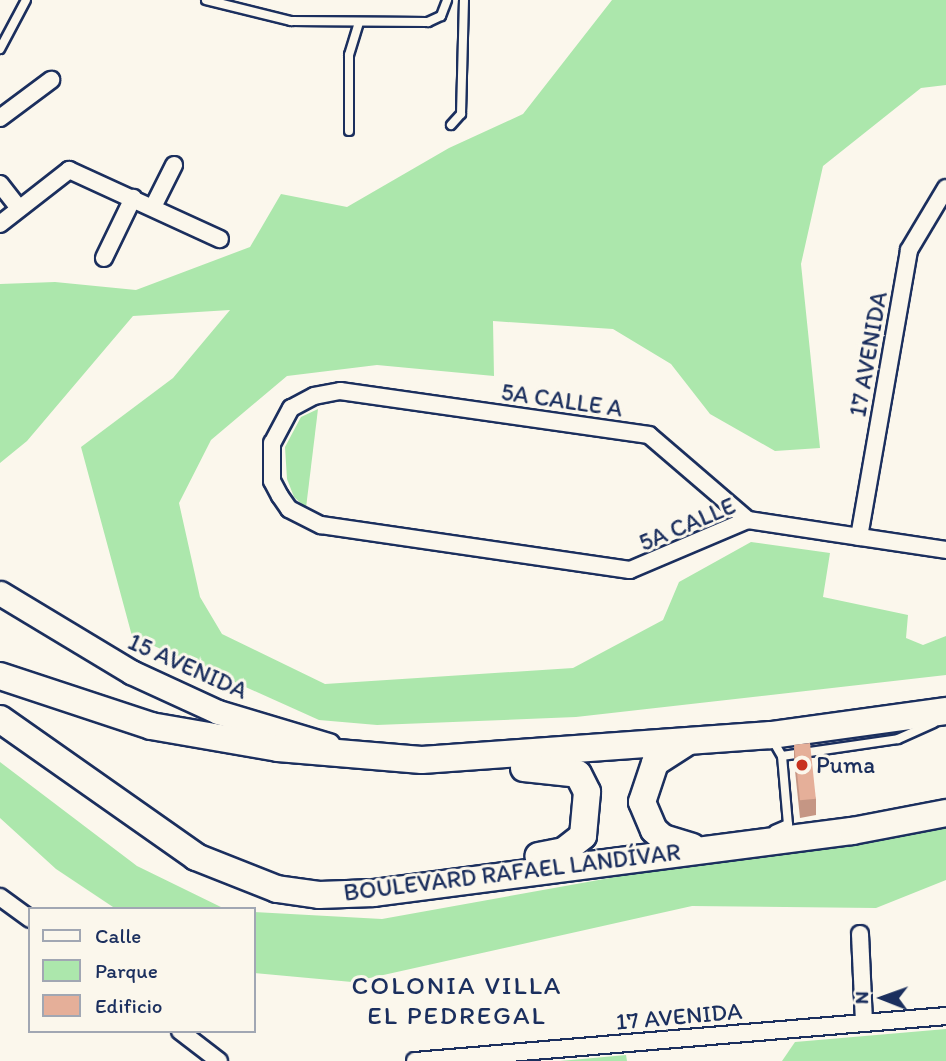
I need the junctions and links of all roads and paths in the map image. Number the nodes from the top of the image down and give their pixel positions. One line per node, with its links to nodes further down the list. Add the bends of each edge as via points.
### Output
1 (26, 0): 6 (lane)
2 (206, 0): 5 (lane, via 291,21)
3 (447, 0): 5 (lane, via 445,12 433,21)
4 (464, 0): 9 (lane, via 461,114)
5 (359, 22): 10 (lane, via 349,55)
6 (0, 49)
7 (51, 80): 8 (street)
8 (0, 118)
9 (452, 125)
10 (349, 131)
11 (174, 164): 15 (street)
12 (0, 184): 16 (street)
13 (946, 188): 22 (street, 17 AVENIDA, via 909,250)
14 (134, 198): 15 (street); 16 (street, via 69,170); 19 (street)
15 (153, 207): 18 (street)
16 (19, 208): 17 (street)
17 (0, 224)
18 (220, 239)
19 (104, 258)
20 (340, 391): 21 (street, 5A CALLE A, via 649,435); 21 (street, 5A CALLE, via 314,396 291,408 272,443 272,481 280,496 289,509 321,525 630,570)
21 (748, 520): 22 (street, 5A CALLE)
22 (859, 537): 23 (street, 5A CALLE)
23 (946, 550)
24 (0, 593): 32 (street, 15 AVENIDA, via 131,672 218,712)
25 (0, 676): 32 (main road, via 151,726)
26 (946, 711): 31 (main road)
27 (946, 718): 31 (lane, via 898,739)
28 (0, 719): 40 (main road, BOULEVARD RAFAEL LANDÍVAR, via 186,850 237,875 277,889 319,895)
29 (0, 737): 40 (main road, via 164,857 245,895 323,908 382,904 432,894)
30 (692, 740): 31 (main road); 33 (main road); 39 (main road, via 655,763 642,802 647,820 663,838)
31 (776, 745): 37 (lane, via 788,824)
32 (368, 757): 33 (main road)
33 (422, 760): 40 (main road, via 463,769 561,769 578,774 585,785 588,821 578,842 564,851 500,864)
34 (881, 814): 35 (lane, via 920,808)
35 (942, 815): 39 (main road, BOULEVARD RAFAEL LANDÍVAR)
36 (803, 825): 37 (lane)
37 (776, 830): 38 (lane)
38 (763, 831)
39 (704, 843): 40 (main road, BOULEVARD RAFAEL LANDÍVAR)
40 (461, 882)
41 (0, 897): 42 (street)
42 (28, 918)
43 (860, 934): 45 (street)
44 (946, 1016): 45 (street, 17 AVENIDA)
45 (863, 1023): 47 (street, 17 AVENIDA)
46 (183, 1033): 48 (street)
47 (476, 1058): 49 (street, 17 AVENIDA)
48 (219, 1061)
49 (415, 1061)

